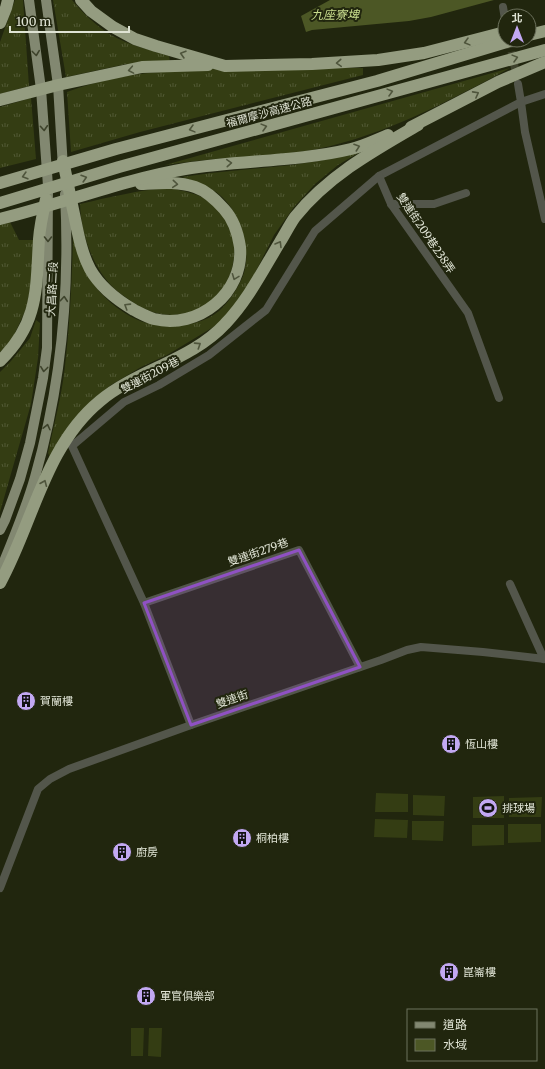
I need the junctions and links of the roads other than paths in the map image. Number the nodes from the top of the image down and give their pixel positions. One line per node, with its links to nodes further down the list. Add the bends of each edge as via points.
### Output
1 (8, 0): 5 (highway)
2 (30, 0): 13 (main road, 大昌路二段, one-way to 13)
3 (46, 0): 12 (main road, 大昌路二段)
4 (81, 0): 10 (highway, one-way to 4, via 135,39 91,11)
5 (0, 23)
6 (497, 34): 10 (highway, one-way to 10, via 424,53 378,60)
7 (497, 45): 20 (highway, 福爾摩沙高速公路, one-way to 20, via 377,81 116,149)
8 (545, 50): 24 (highway, 福爾摩沙高速公路, one-way to 8, via 119,167)
9 (545, 62): 17 (highway, one-way to 9, via 498,82)
10 (225, 66): 12 (highway, one-way to 12, via 142,68)
11 (518, 84): 16 (street)
12 (58, 85): 13 (highway); 18 (main road, 大昌路二段)
13 (41, 89): 15 (highway); 21 (main road, 大昌路二段, one-way to 21)
14 (545, 94): 16 (street)
15 (0, 100)
16 (521, 102): 19 (street); 27 (street, via 525,132)
17 (418, 125): 22 (highway, one-way to 17, via 184,169 288,159 352,149); 32 (highway, one-way to 17, via 58,453 81,420 100,401 130,381 199,344 224,325 247,299 295,218 312,199 330,181 370,152)
18 (63, 161): 22 (highway, one-way to 18, via 176,183 196,188 216,199 229,215 239,241 239,268 228,292 208,311 192,318 154,319 115,298 99,282 84,258 79,242); 31 (main road, 大昌路二段, one-way to 18, via 35,477 55,387 65,290 66,219)
19 (379, 176): 25 (street, 雙連街209巷238弄); 34 (street, 雙連街209巷, via 315,230 266,310 209,355 159,385 124,402 72,446)
20 (2, 182)
21 (48, 186): 28 (highway, via 39,237 35,297 27,325 15,345); 30 (main road, 大昌路二段, one-way to 30, via 47,348 43,378 20,479)
22 (117, 186): 26 (highway)
23 (466, 193): 25 (street, via 434,204)
24 (3, 202)
25 (391, 204): 29 (street, 雙連街209巷238弄, via 468,313)
26 (2, 218)
27 (545, 219)
28 (0, 361)
29 (499, 398)
30 (0, 530)
31 (0, 571)
32 (0, 583)
33 (510, 584): 35 (street)
34 (144, 603): 36 (street, 雙連街279巷, via 299,550); 37 (street, 雙連街209巷)
35 (544, 659): 36 (street, 雙連街, via 422,647)
36 (360, 667): 37 (street, 雙連街)
37 (191, 725): 38 (street, 雙連街, via 68,770 50,779 38,789)
38 (0, 888)

